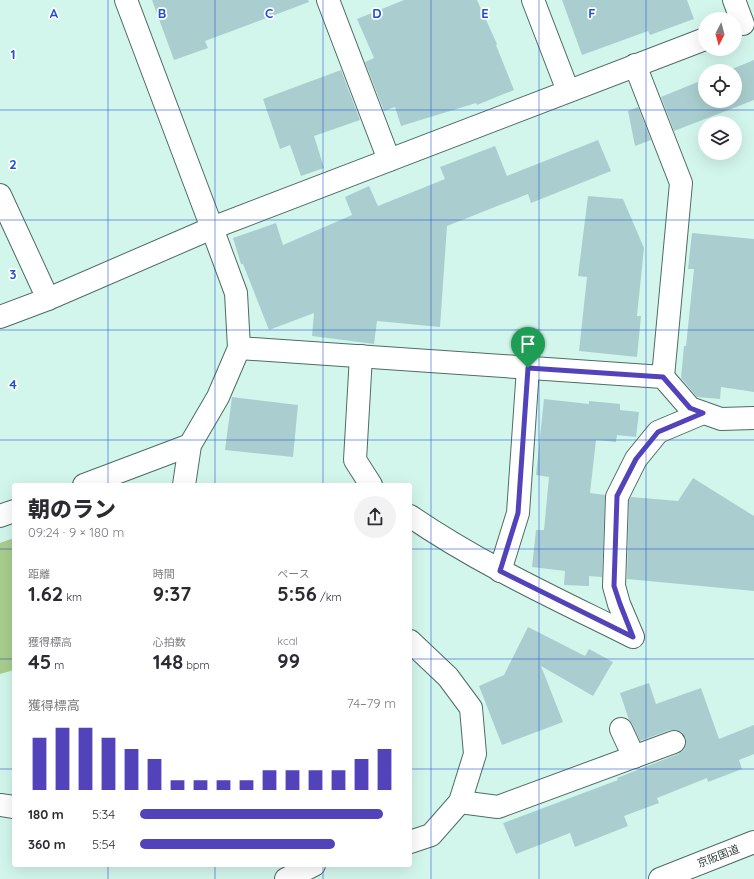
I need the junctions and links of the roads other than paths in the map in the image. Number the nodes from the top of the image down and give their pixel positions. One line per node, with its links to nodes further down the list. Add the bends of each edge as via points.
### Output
1 (126, 0): 11 (main road)
2 (328, 0): 9 (main road)
3 (533, 0): 8 (main road)
4 (734, 0): 5 (main road)
5 (744, 24)
6 (698, 42): 7 (main road)
7 (635, 66): 8 (main road); 17 (main road, via 681,183)
8 (568, 91): 9 (main road)
9 (389, 160): 11 (main road)
10 (0, 195): 12 (main road)
11 (212, 228): 12 (main road); 14 (main road, via 236,293)
12 (48, 300): 13 (main road)
13 (0, 317)
14 (239, 348): 15 (main road); 20 (main road, via 218,397)
15 (361, 356): 16 (main road); 23 (main road, via 355,460)
16 (528, 368): 17 (main road); 27 (main road, via 518,513)
17 (663, 377): 18 (main road, via 690,408)
18 (703, 413): 19 (main road, via 721,420); 27 (main road, via 658,432 636,459 617,496 614,586 633,637)
19 (754, 418)
20 (190, 445): 21 (main road); 22 (main road)
21 (89, 483)
22 (184, 483)
23 (370, 483)
24 (12, 512): 25 (main road)
25 (0, 516)
26 (412, 517): 27 (main road)
27 (500, 571)
28 (412, 643): 32 (main road, via 448,677 471,708 475,754)
29 (621, 729): 31 (main road)
30 (674, 742): 31 (main road)
31 (634, 757): 32 (main road, via 498,807)
32 (460, 802): 35 (main road, via 431,835)
33 (0, 805): 34 (main road)
34 (12, 807)
35 (412, 841)
36 (754, 842): 39 (main road, 京阪国道)
37 (310, 867): 38 (main road)
38 (286, 879)
39 (660, 879)

